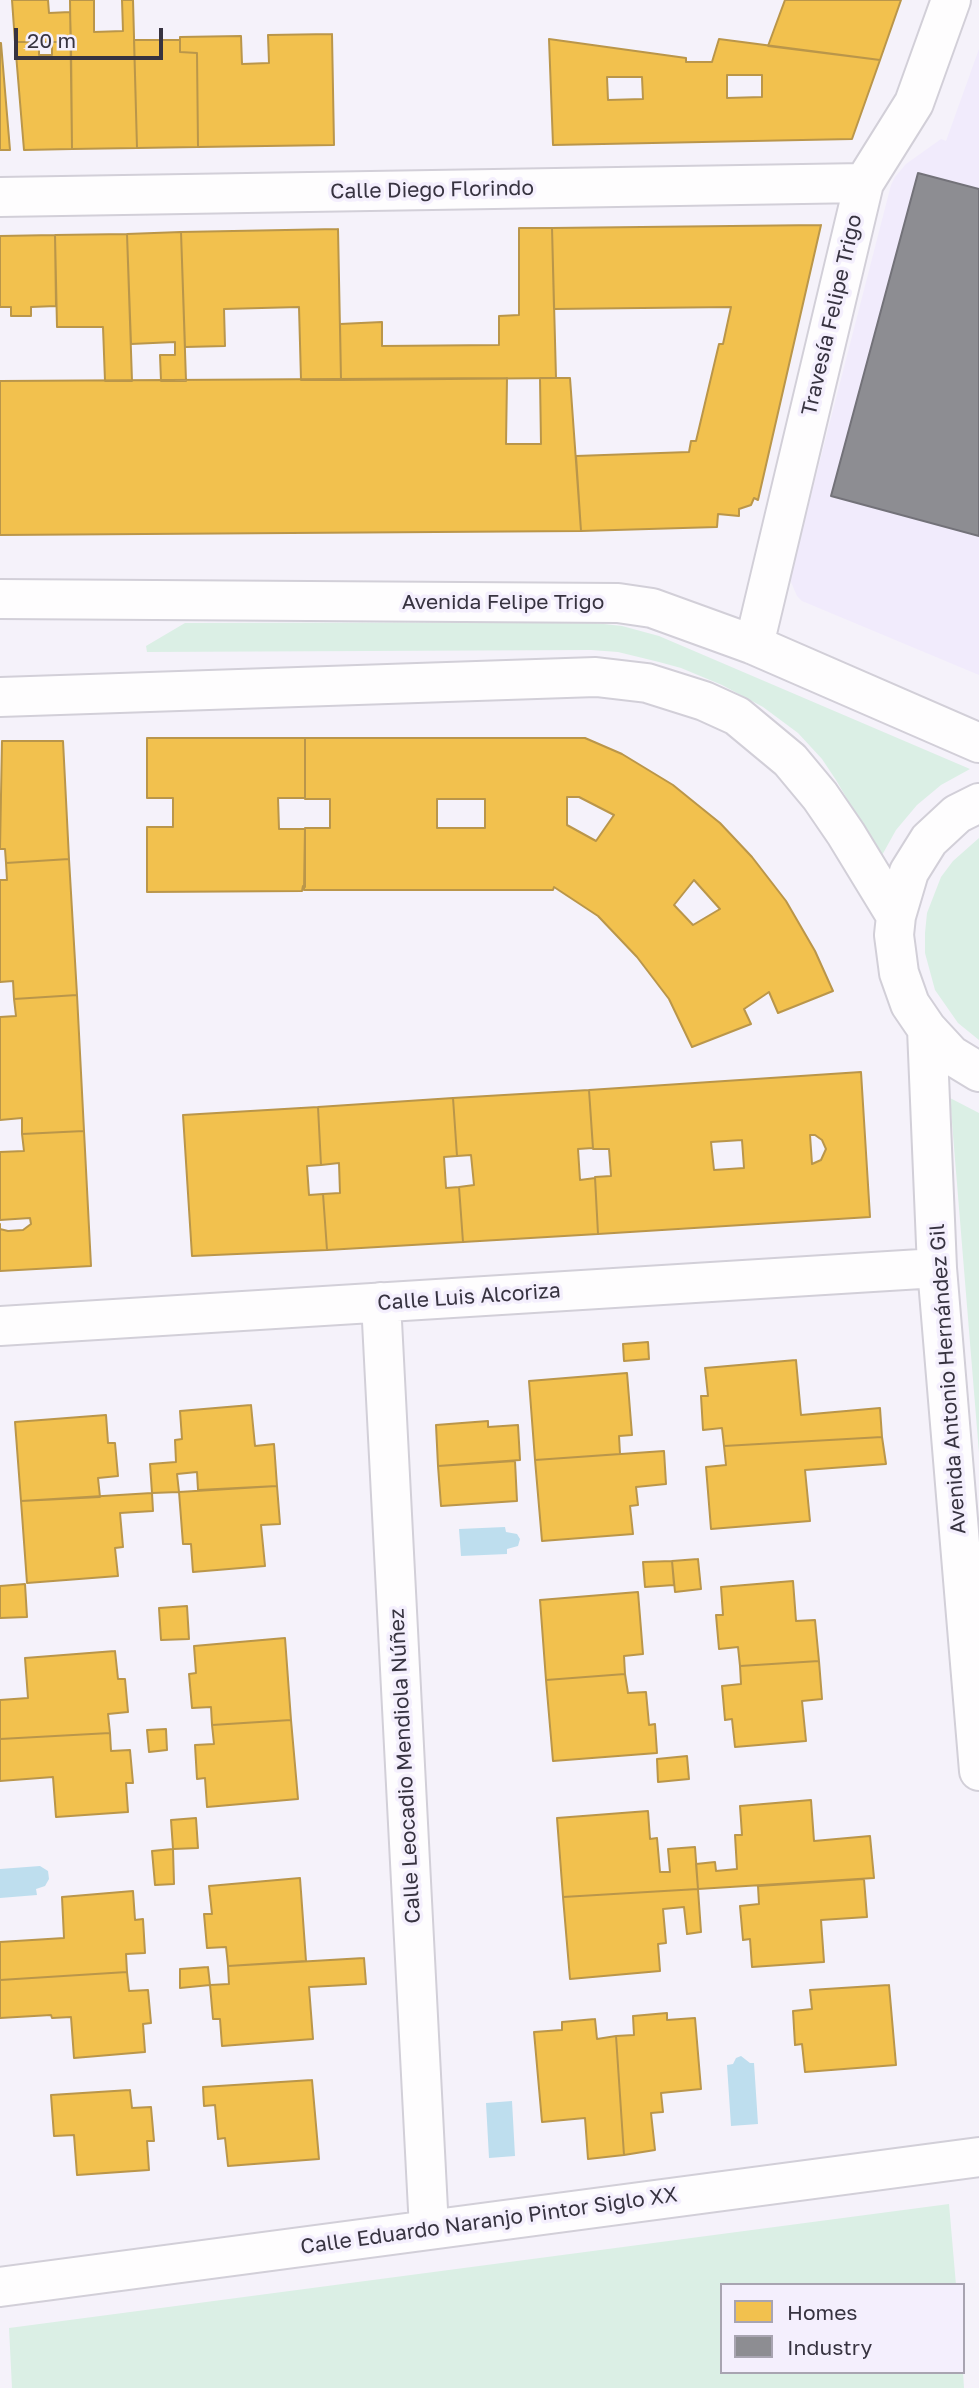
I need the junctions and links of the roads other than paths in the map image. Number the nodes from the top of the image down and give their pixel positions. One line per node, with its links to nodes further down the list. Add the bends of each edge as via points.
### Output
1 (951, 0): 2 (street, Travesía Felipe Trigo, via 914,103)
2 (864, 183): 3 (street, Calle Diego Florindo); 5 (street, Travesía Felipe Trigo)
3 (0, 197)
4 (0, 599): 5 (street, Avenida Felipe Trigo, via 618,603 652,608)
5 (754, 645): 7 (street, Avenida Felipe Trigo)
6 (0, 697): 9 (street, via 596,677 647,683 737,716 790,760 846,834)
7 (979, 743)
8 (979, 803): 9 (street, via 957,814 929,841 909,872)
9 (896, 916): 10 (street, via 898,973 910,1004)
10 (927, 1029): 11 (street, via 951,1055); 12 (street, Avenida Antonio Hernández Gil)
11 (979, 1072)
12 (937, 1268): 13 (street, Calle Luis Alcoriza); 15 (street, Avenida Antonio Hernández Gil)
13 (381, 1303): 14 (street, Calle Luis Alcoriza); 17 (street, Calle Leocadio Mendiola Núñez)
14 (0, 1326)
15 (979, 1771)
16 (979, 2157): 17 (street, Calle Eduardo Naranjo Pintor Siglo XX)
17 (429, 2229): 18 (street, Calle Eduardo Naranjo Pintor Siglo XX)
18 (0, 2287)

